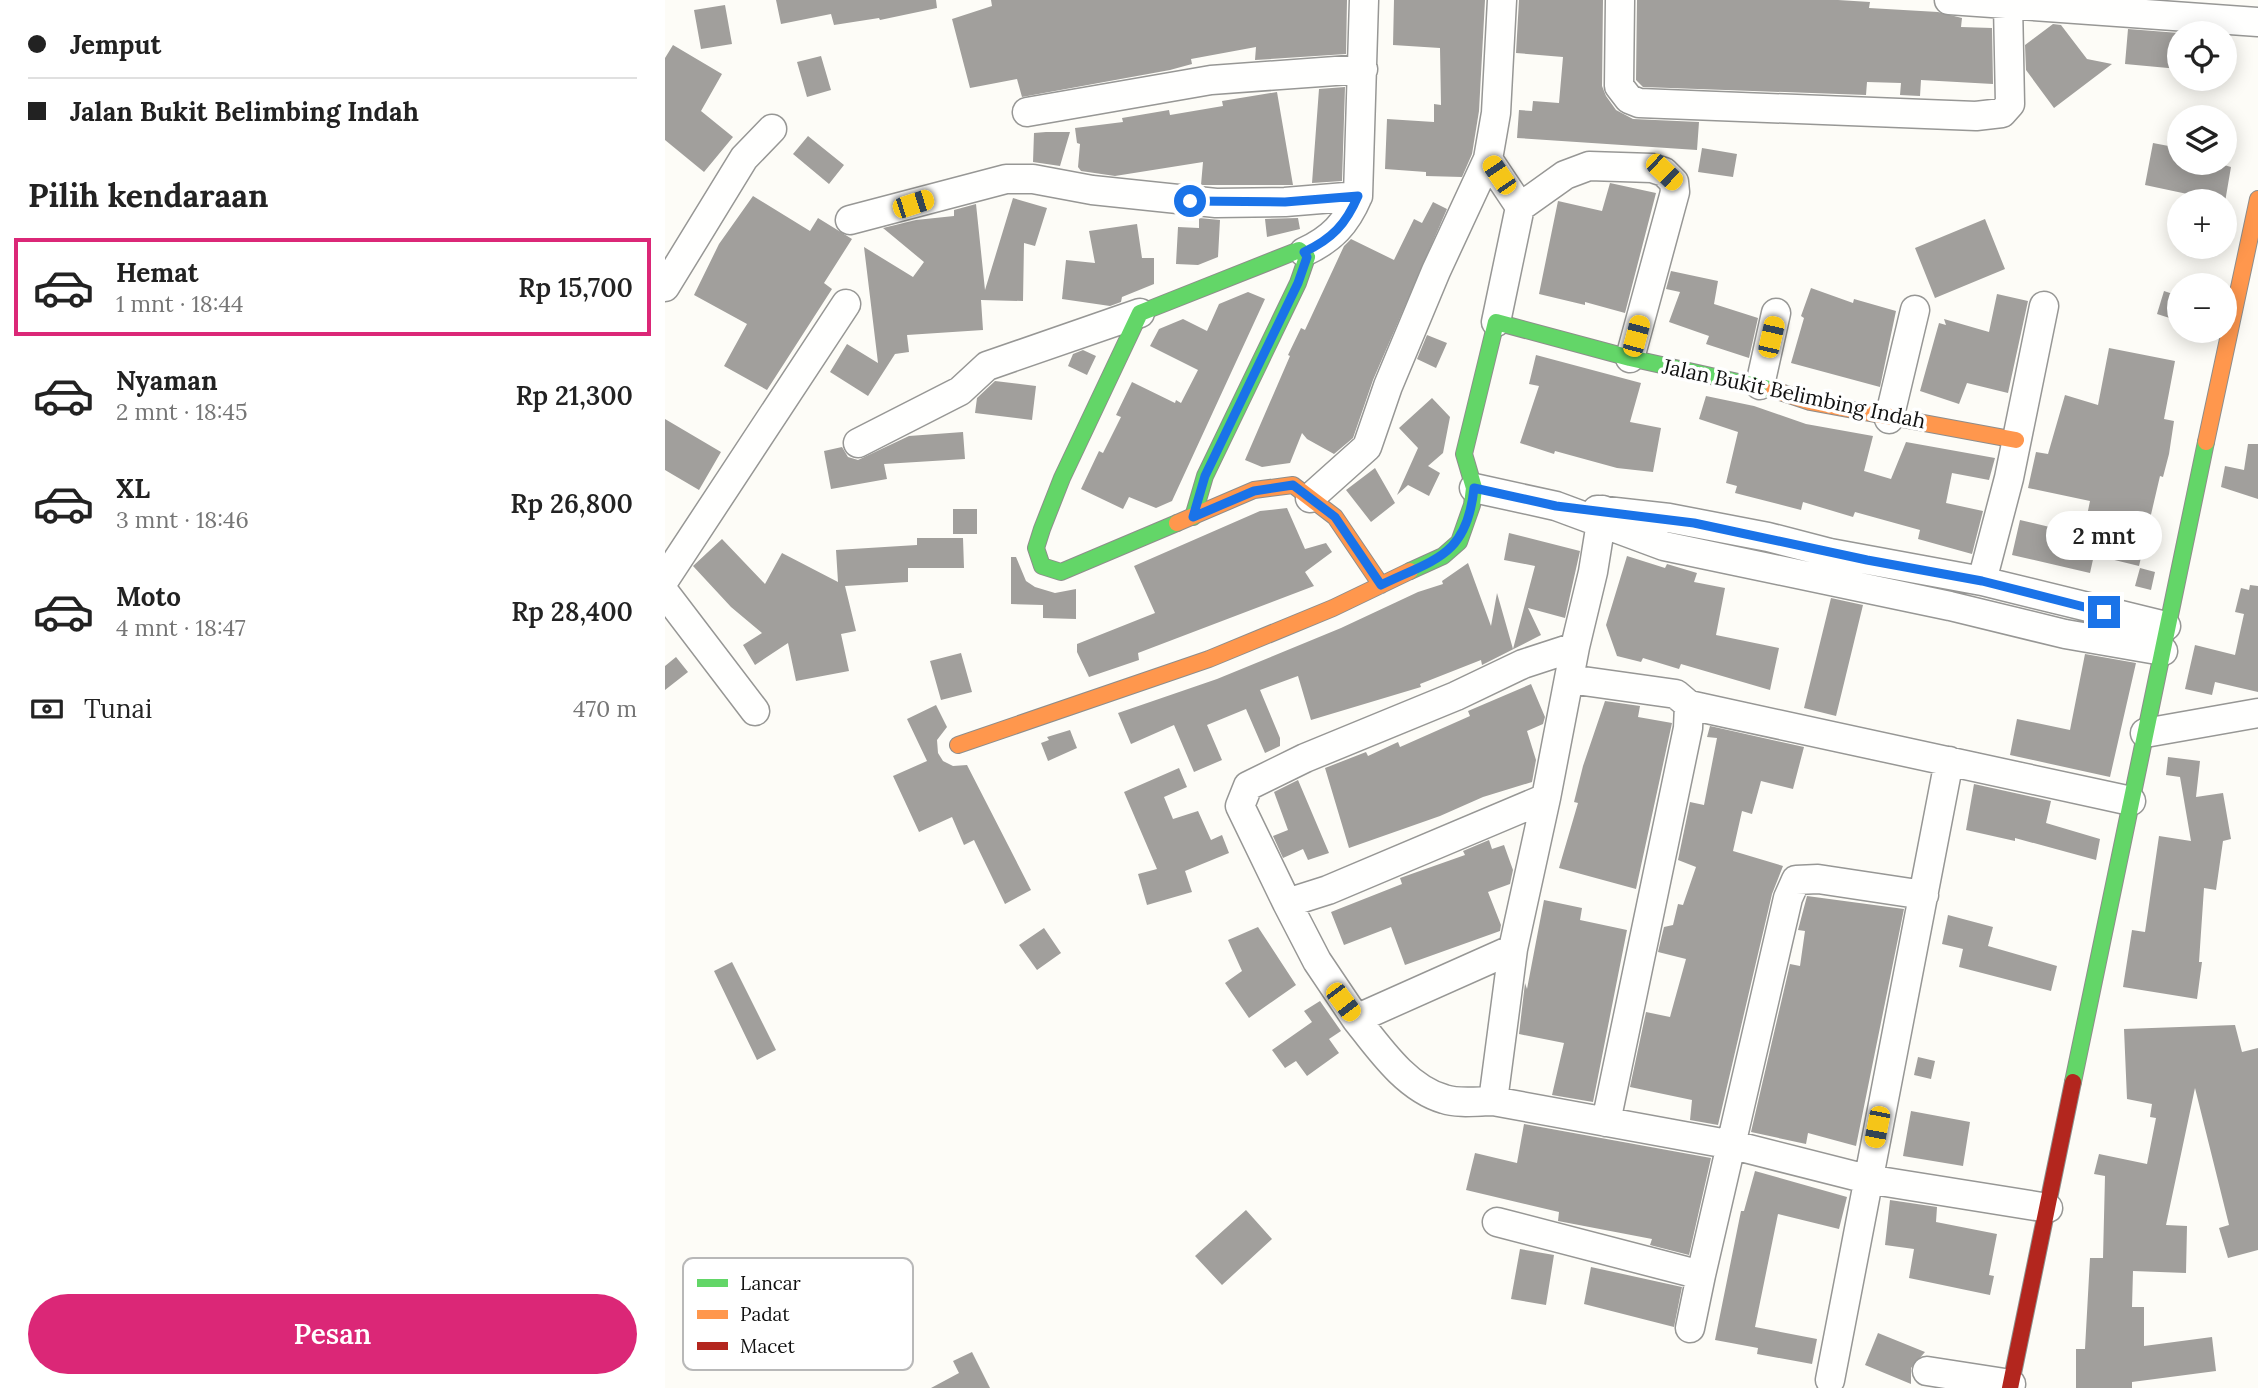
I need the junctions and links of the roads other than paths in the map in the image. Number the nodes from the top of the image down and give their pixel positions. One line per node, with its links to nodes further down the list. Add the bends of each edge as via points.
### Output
1 (1363, 0): 7 (street)
2 (1501, 0): 10 (street, via 1496,113)
3 (1620, 0): 5 (street, via 1619,86 1639,103 1976,116 2002,113 2010,104)
4 (1949, 0): 5 (street)
5 (2008, 4): 6 (street)
6 (2258, 22)
7 (1363, 69): 8 (street, via 1211,80); 11 (street)
8 (1027, 112)
9 (772, 129): 16 (street, via 744,158)
10 (1488, 159): 12 (street); 29 (street, via 1436,271 1367,447)
11 (1358, 196): 14 (street, via 1216,203 1006,179); 15 (street, via 1337,232)
12 (1520, 207): 22 (street); 23 (street, via 1565,175 1589,166 1653,169 1674,182)
13 (2256, 213): 36 (street)
14 (849, 220)
15 (1304, 252): 20 (street, via 1280,255); 30 (street, via 1307,257 1298,283 1205,476)
16 (665, 287)
17 (846, 304): 32 (street)
18 (2044, 306): 26 (street)
19 (1915, 310): 25 (street)
20 (1140, 313): 27 (street, via 987,366 960,391); 30 (street, via 1062,478 1036,548 1042,566 1061,572)
21 (1776, 313): 24 (street)
22 (1496, 322): 23 (street, Jalan Bukit Belimbing Indah); 28 (street, via 1464,454)
23 (1630, 358): 24 (street, Jalan Bukit Belimbing Indah)
24 (1760, 385): 25 (street, Jalan Bukit Belimbing Indah, via 1809,402)
25 (1889, 419): 26 (street, Jalan Bukit Belimbing Indah)
26 (2016, 440): 33 (street)
27 (858, 443)
28 (1474, 488): 31 (street); 34 (street, via 1458,542 1443,555)
29 (1310, 498): 30 (street, via 1293,485 1254,491); 34 (street, via 1335,517)
30 (1193, 517)
31 (1602, 517): 33 (street, via 1669,518); 36 (street, via 1664,546 2064,634); 37 (street)
32 (665, 579)
33 (1982, 581): 36 (street)
34 (1381, 585): 43 (street, via 1209,659)
35 (665, 593): 40 (street)
36 (2164, 639): 42 (street)
37 (1574, 647): 38 (street); 48 (street, via 1523,664 1248,786 1240,806)
38 (1569, 679): 39 (street, via 1676,694); 45 (street)
39 (1689, 705): 44 (street); 52 (street, via 1688,728)
40 (755, 711)
41 (2258, 713): 42 (street)
42 (2145, 733): 46 (street)
43 (958, 745)
44 (1949, 761): 46 (street); 47 (street)
45 (1546, 798): 48 (street, via 1328,891); 49 (street)
46 (2131, 801): 55 (street)
47 (1924, 895): 53 (street, via 1818,879 1796,880 1788,898); 54 (street)
48 (1287, 903): 50 (street, via 1317,961)
49 (1513, 949): 50 (street); 51 (street)
50 (1356, 1019): 51 (street, via 1385,1057 1444,1100)
51 (1493, 1101): 52 (street)
52 (1606, 1122): 53 (street)
53 (1733, 1145): 54 (street); 57 (street)
54 (1867, 1179): 55 (street); 60 (street)
55 (2048, 1208): 61 (street)
56 (1497, 1222): 57 (street)
57 (1701, 1275): 58 (street)
58 (1690, 1328)
59 (1927, 1371): 61 (street)
60 (1830, 1380)
61 (2011, 1386)

